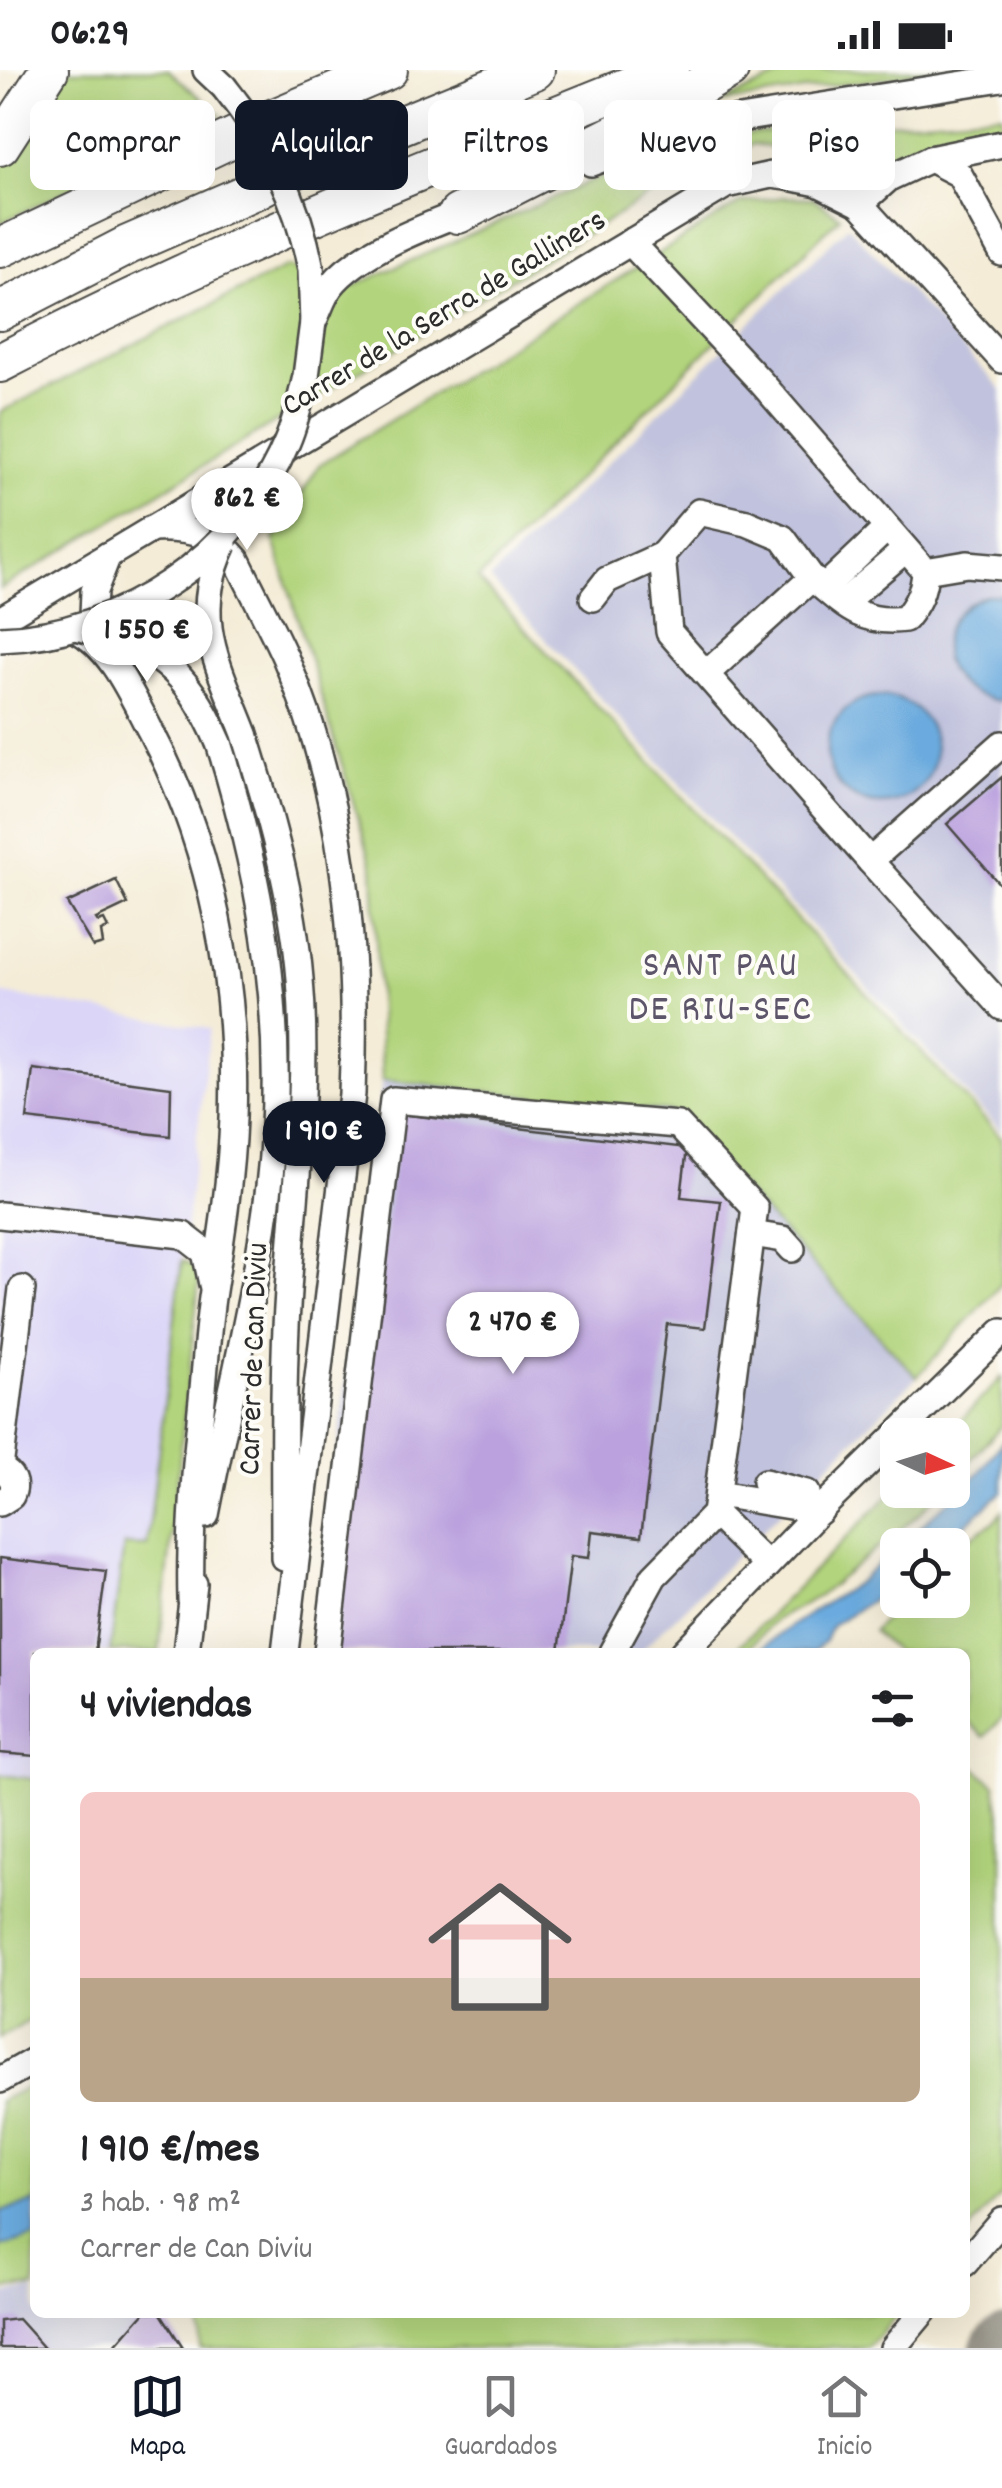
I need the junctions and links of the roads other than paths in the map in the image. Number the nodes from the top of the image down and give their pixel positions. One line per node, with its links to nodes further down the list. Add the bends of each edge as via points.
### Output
1 (50, 70): 9 (highway)
2 (388, 70): 14 (highway)
3 (535, 70): 16 (highway, via 290,171)
4 (670, 70): 19 (highway, via 236,250)
5 (729, 70): 12 (highway)
6 (215, 78): 17 (street, bridge, via 251,120 298,213 311,269)
7 (1002, 78): 12 (street, via 714,123 651,140)
8 (1002, 144): 10 (street)
9 (0, 146)
10 (930, 159): 11 (street, via 889,178); 15 (street, via 959,174)
11 (860, 204): 13 (street, Carrer de la Serra de Galliners, via 818,183 771,176 712,191); 18 (street, Carrer de la Serra de Galliners)
12 (458, 214): 17 (street, via 352,266 330,287)
13 (630, 242): 20 (street, Carrer de la Serra de Galliners); 22 (street)
14 (0, 248)
15 (1002, 253)
16 (0, 311)
17 (313, 322): 23 (street, bridge, via 286,445)
18 (1002, 360)
19 (0, 363)
20 (256, 467): 21 (street, Carrer de la Serra de Galliners); 27 (street, Carrer de Can Diviu, via 238,515)
21 (151, 529): 26 (street, Carrer de la Serra de Galliners); 27 (street, via 178,527 206,536)
22 (886, 529): 24 (street); 30 (street)
23 (230, 531): 33 (street, bridge, via 169,584); 57 (street, Carrer de Can Diviu, bridge, via 208,582 206,625 270,811 286,883 304,1036 288,1296)
24 (905, 550): 29 (street); 30 (street)
25 (662, 555): 30 (street, via 699,512 783,538); 31 (street, via 607,580); 35 (street, via 669,632)
26 (108, 556): 32 (street, Carrer de la Serra de Galliners); 33 (street)
27 (238, 560): 46 (street, Carrer de Can Diviu, via 306,714 348,904 353,1076)
28 (1002, 567): 29 (street, via 967,564)
29 (926, 572): 30 (street, via 905,619 868,620)
30 (826, 590): 35 (street)
31 (592, 598)
32 (0, 622): 33 (street, Carrer de Can Diviu)
33 (84, 632): 34 (street, bridge); 45 (street, Carrer de Can Diviu, via 134,700 172,775 200,850 223,948 233,1118); 55 (street, Carrer de Can Diviu, bridge, via 127,640 175,670 202,705 257,881 269,956 276,1032 269,1185)
34 (0, 639)
35 (706, 674): 37 (street)
36 (1002, 744): 37 (street)
37 (870, 861): 38 (street)
38 (1002, 1008)
39 (0, 1201): 41 (street, via 35,1206)
40 (0, 1215): 41 (street)
41 (66, 1222): 45 (street, via 183,1235 205,1252)
42 (752, 1234): 43 (street, via 783,1239); 47 (street, via 755,1208 678,1125 393,1100); 53 (street)
43 (792, 1249)
44 (22, 1289): 49 (street)
45 (213, 1291): 55 (street, Carrer de Can Diviu)
46 (326, 1324): 47 (street); 58 (street, Carrer de Can Diviu)
47 (365, 1329): 59 (street)
48 (1002, 1332): 51 (street)
49 (0, 1469): 52 (street, via 14,1485)
50 (764, 1482): 51 (street)
51 (815, 1497): 53 (street); 54 (street)
52 (0, 1503)
53 (717, 1504): 54 (street); 60 (street, via 654,1576)
54 (768, 1565): 61 (street)
55 (190, 1600): 56 (street, Carrer de Can Diviu)
56 (186, 1648)
57 (285, 1648)
58 (286, 1648)
59 (326, 1648)
60 (614, 1648)
61 (688, 1648)
62 (30, 2063): 63 (street)
63 (0, 2080)
64 (1002, 2220): 65 (street)
65 (970, 2257)
66 (918, 2318): 67 (street)
67 (893, 2348)

